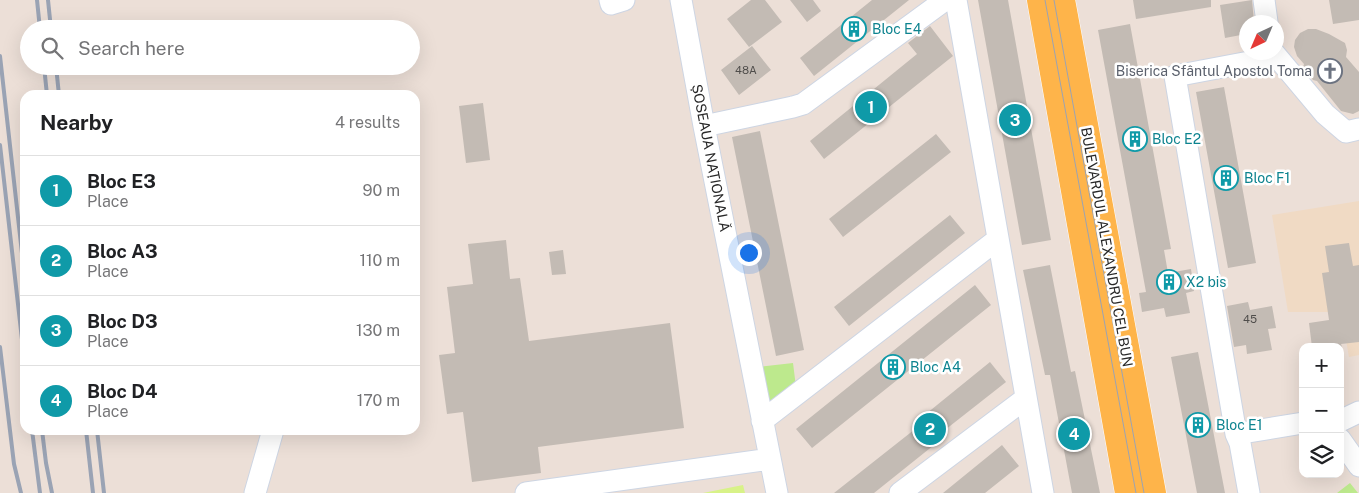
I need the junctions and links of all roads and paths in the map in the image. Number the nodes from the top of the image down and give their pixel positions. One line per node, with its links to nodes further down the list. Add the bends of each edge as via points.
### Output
1 (610, 0): 2 (street, via 611,4)
2 (624, 0)
3 (681, 0): 12 (street, ȘOSEAUA NAȚIONALĂ)
4 (945, 0): 12 (street, via 803,104)
5 (956, 0): 14 (street)
6 (1041, 0): 30 (main road, BULEVARDUL ALEXANDRU CEL BUN)
7 (1061, 0): 31 (main road, BULEVARDUL ALEXANDRU CEL BUN)
8 (1264, 0): 9 (street)
9 (1266, 15)
10 (1260, 60): 20 (street, via 1175,76)
11 (1278, 60): 13 (street, via 1325,114 1346,132)
12 (704, 126): 18 (street, ȘOSEAUA NAȚIONALĂ)
13 (1359, 129)
14 (998, 239): 15 (street); 18 (street)
15 (1026, 398): 28 (street); 29 (street)
16 (1359, 412): 17 (street)
17 (1344, 419)
18 (762, 421): 23 (street, ȘOSEAUA NAȚIONALĂ)
19 (1299, 424): 20 (street)
20 (1236, 434): 32 (street)
21 (271, 435): 25 (street)
22 (1344, 445): 24 (street)
23 (770, 458): 26 (street); 27 (street, ȘOSEAUA NAȚIONALĂ)
24 (1359, 466)
25 (254, 493)
26 (526, 493)
27 (777, 493)
28 (900, 493)
29 (1043, 493)
30 (1128, 493)
31 (1152, 493)
32 (1250, 493)

